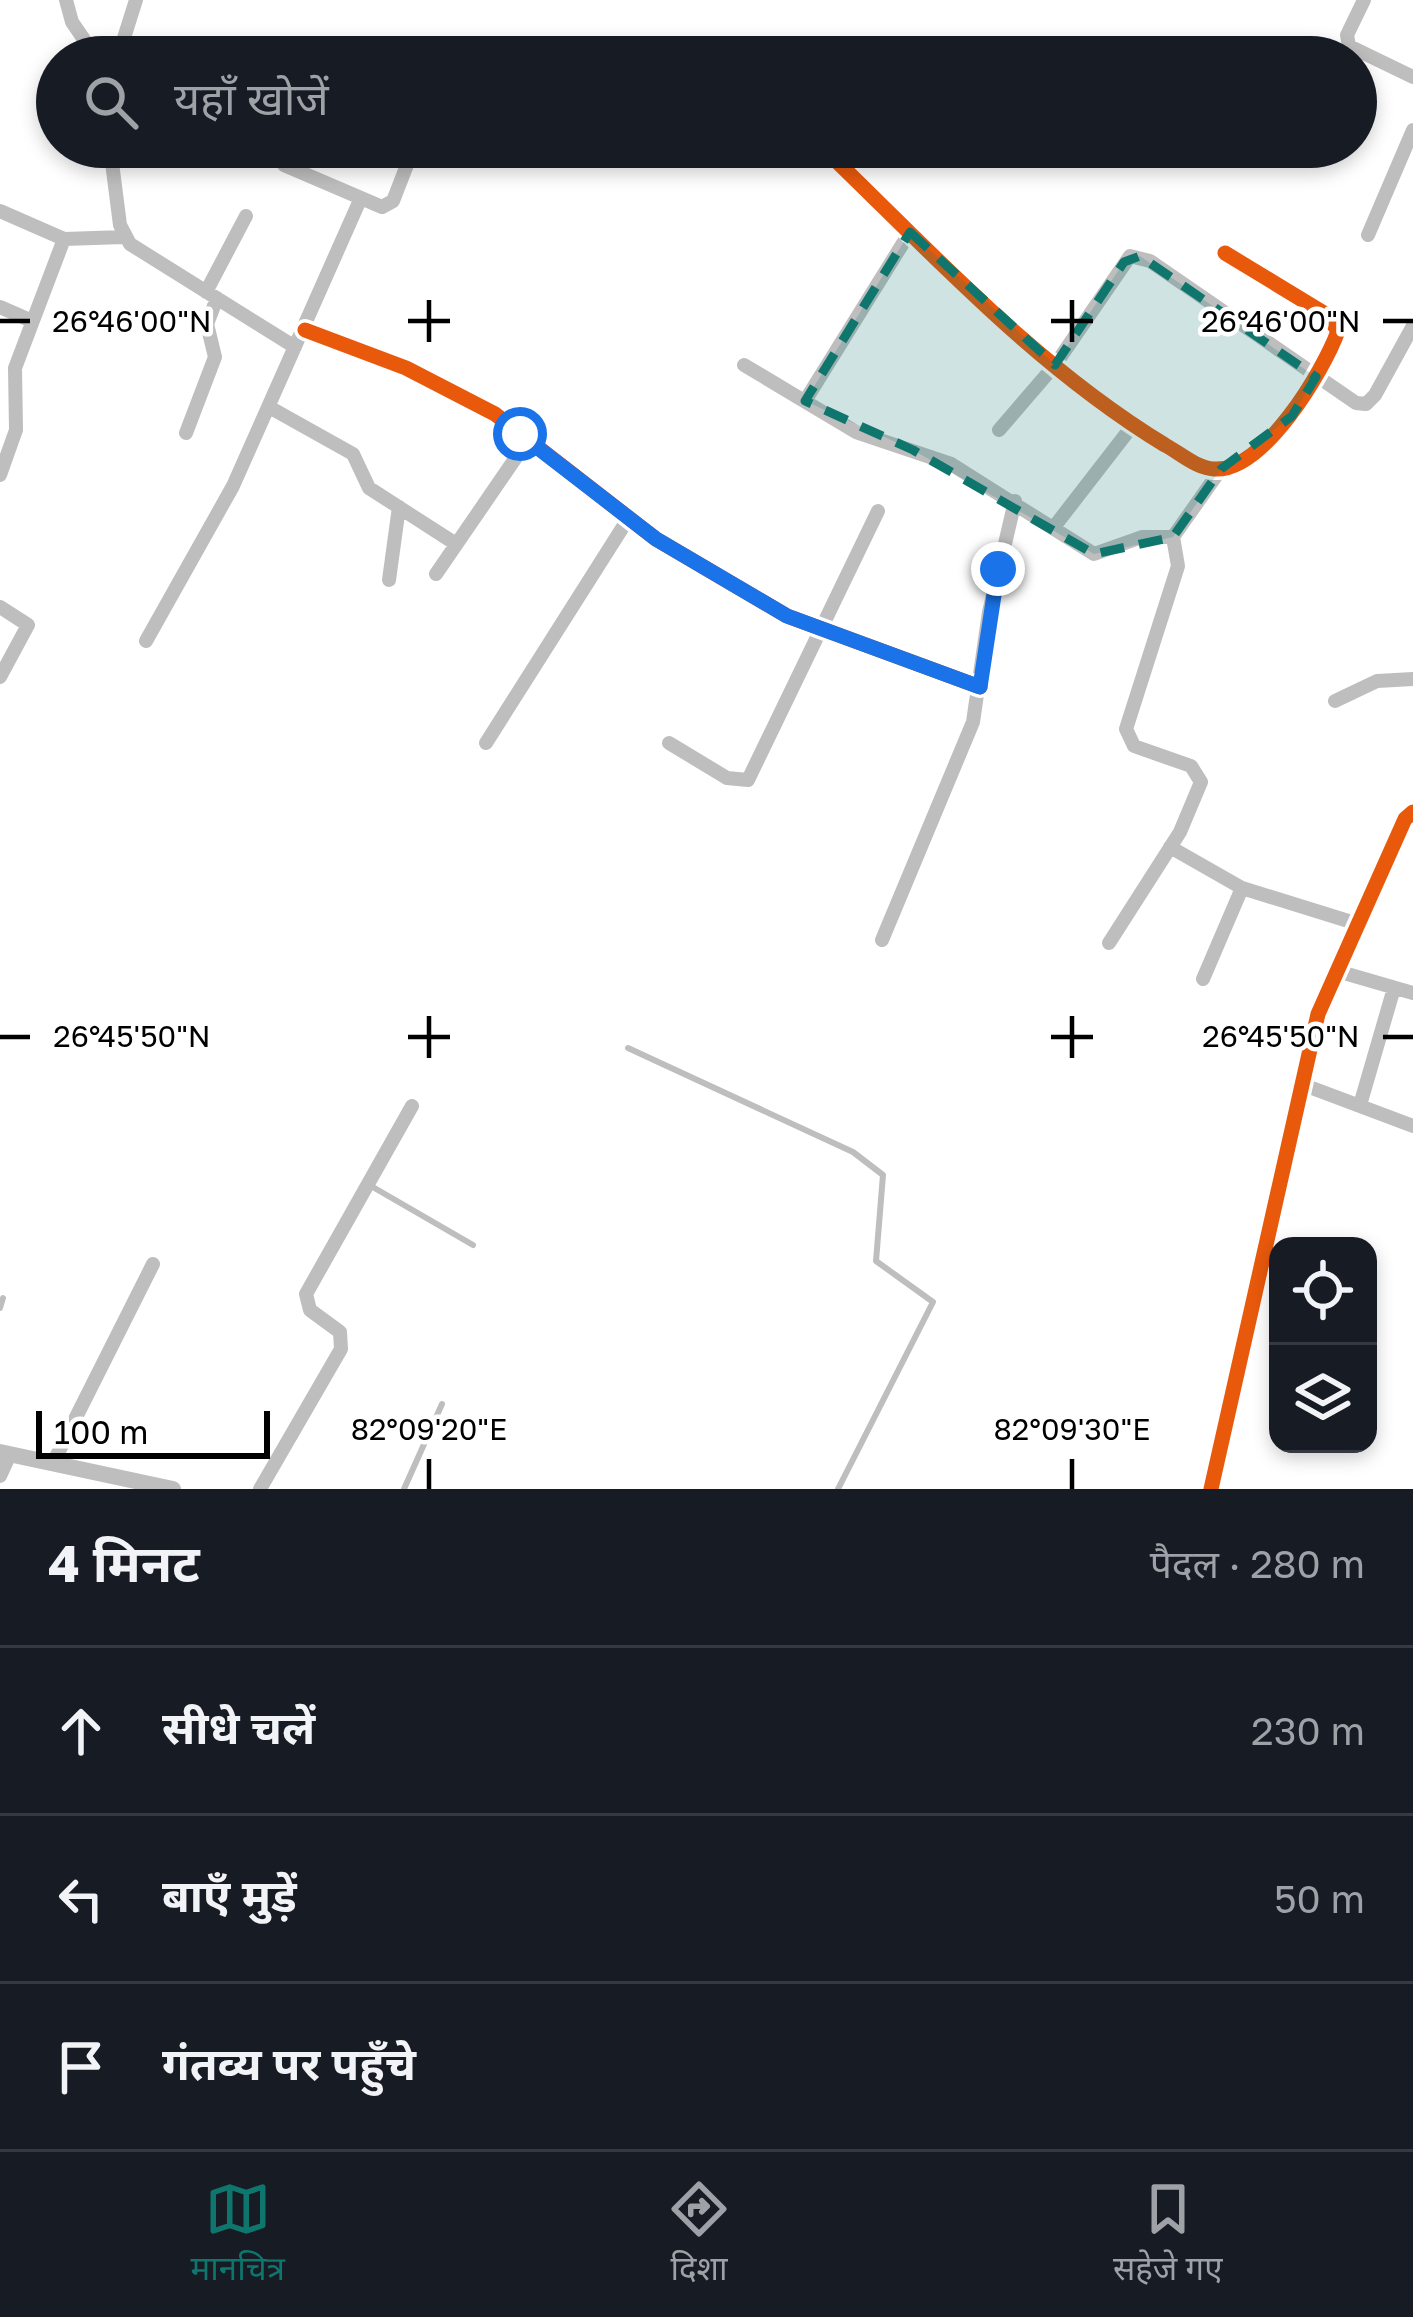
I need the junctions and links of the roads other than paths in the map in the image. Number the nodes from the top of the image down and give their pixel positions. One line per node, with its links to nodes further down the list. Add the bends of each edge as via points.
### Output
1 (66, 0): 4 (street)
2 (136, 0): 5 (street)
3 (1364, 0): 6 (street)
4 (82, 36)
5 (125, 36)
6 (1348, 36)
7 (1377, 59): 8 (street)
8 (1413, 76)
9 (1413, 130): 18 (street)
10 (113, 168): 19 (street)
11 (291, 168): 14 (street)
12 (406, 168): 14 (street, via 393,201 382,207)
13 (844, 168): 17 (street)
14 (360, 200): 26 (street)
15 (0, 211): 20 (street)
16 (246, 216): 22 (street)
17 (910, 232): 29 (street); 31 (street)
18 (1368, 235)
19 (124, 237): 20 (street); 22 (street)
20 (64, 239): 24 (street)
21 (1225, 253): 30 (street, via 1336,323)
22 (211, 295): 27 (street); 35 (street, via 215,356)
23 (0, 308): 24 (street)
24 (32, 321): 38 (street, via 15,368 16,430)
25 (1413, 326): 30 (street, via 1366,404)
26 (304, 330): 27 (street); 36 (street, via 454,391)
27 (295, 347): 32 (street)
28 (744, 364): 31 (street)
29 (1055, 365): 30 (street, via 1124,262 1140,256); 33 (street); 34 (street)
30 (1316, 377): 37 (street, via 1292,416)
31 (805, 401): 39 (street)
32 (268, 407): 40 (street, via 353,454 365,484); 50 (street)
33 (1133, 425): 37 (street); 43 (street)
34 (999, 430)
35 (186, 433)
36 (528, 440): 42 (street); 45 (street)
37 (1221, 470): 44 (street)
38 (0, 476)
39 (1015, 501): 43 (street); 53 (street)
40 (399, 507): 45 (street); 47 (street)
41 (878, 511): 49 (street)
42 (628, 519): 49 (street); 55 (street)
43 (1054, 527): 44 (street, via 1094,554 1142,537)
44 (1173, 537): 58 (street, via 1178,566 1126,729 1134,746 1198,772 1198,793)
45 (456, 544): 46 (street)
46 (436, 574)
47 (389, 580)
48 (0, 607): 51 (street, via 28,625)
49 (823, 633): 53 (street); 56 (street, via 748,780 727,778)
50 (146, 641)
51 (0, 676)
52 (1413, 680): 54 (street, via 1377,682)
53 (980, 687): 61 (street, via 973,722)
54 (1335, 700)
55 (486, 743)
56 (669, 743)
57 (1413, 812): 60 (street)
58 (1170, 847): 59 (street); 62 (street)
59 (1242, 888): 60 (street); 64 (street)
60 (1358, 924): 63 (street)
61 (882, 940)
62 (1109, 943)
63 (1336, 970): 65 (street); 68 (street)
64 (1203, 979)
65 (1394, 988): 66 (street); 70 (street)
66 (1413, 993)
67 (628, 1048): 85 (lane, via 853,1152 883,1175 875,1261 933,1302)
68 (1304, 1084): 70 (street); 86 (street)
69 (412, 1106): 72 (street)
70 (1360, 1106): 71 (street)
71 (1413, 1126)
72 (368, 1184): 73 (lane); 83 (street, via 306,1294 310,1310 340,1333 341,1349)
73 (473, 1245)
74 (153, 1264): 79 (street)
75 (3, 1298): 76 (lane)
76 (0, 1308)
77 (442, 1404): 84 (lane)
78 (5, 1453): 79 (street); 80 (street)
79 (53, 1462): 81 (street)
80 (0, 1476)
81 (139, 1485): 82 (street)
82 (173, 1489)
83 (260, 1489)
84 (404, 1489)
85 (838, 1489)
86 (1211, 1489)

